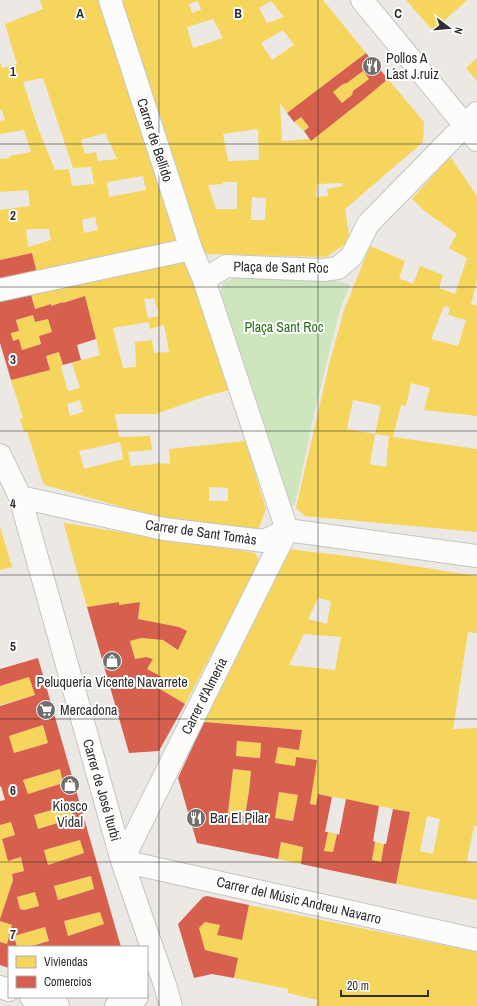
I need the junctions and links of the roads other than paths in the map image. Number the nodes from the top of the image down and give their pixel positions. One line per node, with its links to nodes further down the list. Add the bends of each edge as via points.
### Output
1 (110, 0): 4 (street, Carrer de Bellido)
2 (362, 0): 3 (street)
3 (473, 126): 5 (street, Plaça de Sant Roc, via 368,224 352,256 338,268 323,270 226,266)
4 (191, 249): 5 (street, Carrer de Bellido); 6 (street)
5 (204, 280): 9 (street)
6 (0, 290)
7 (0, 457): 8 (street, Carrer de José Iturbi)
8 (20, 497): 9 (street, Carrer de Sant Tomàs, via 164,529 264,541); 11 (street, Carrer de José Iturbi)
9 (287, 530): 10 (street); 11 (street, Carrer d'Almeria)
10 (477, 556)
11 (122, 861): 12 (street, Carrer del Músic Andreu Navarro); 13 (street, Carrer de José Iturbi)
12 (477, 940)
13 (145, 946)
14 (148, 959): 15 (street, Carrer de José Iturbi)
15 (156, 989): 20 (street, Carrer de José Iturbi)
16 (34, 998): 18 (street)
17 (135, 998): 19 (street)
18 (58, 1006)
19 (116, 1006)
20 (171, 1006)

